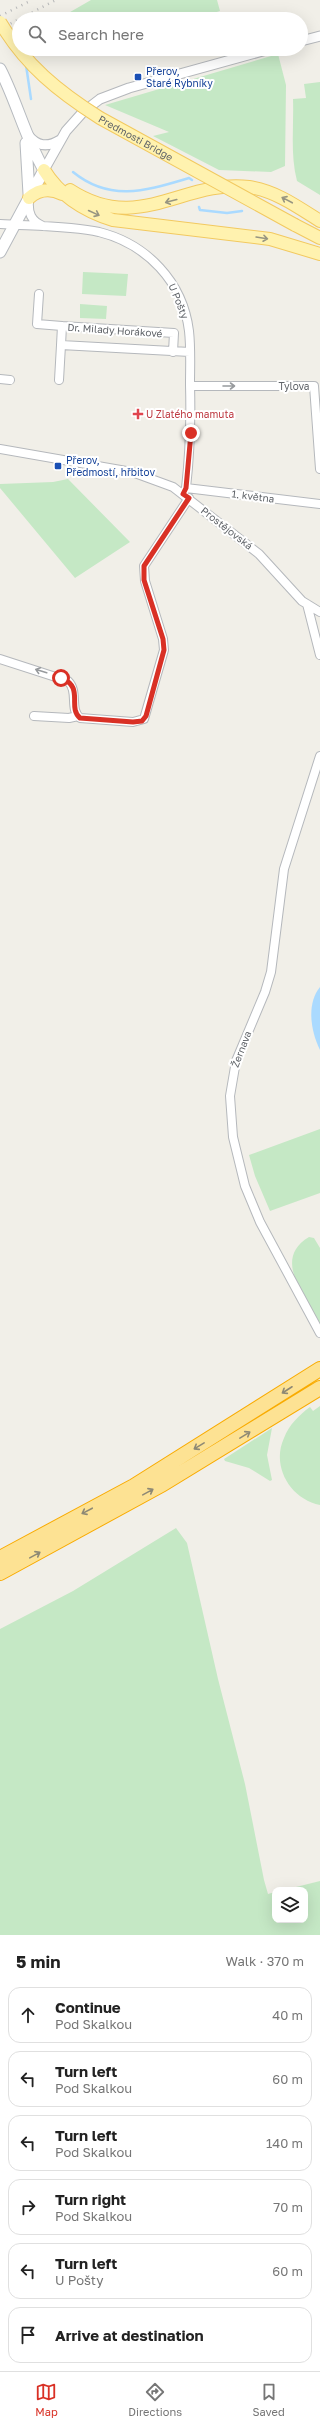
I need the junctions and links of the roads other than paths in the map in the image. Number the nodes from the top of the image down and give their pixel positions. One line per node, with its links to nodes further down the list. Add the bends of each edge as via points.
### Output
1 (0, 22): 4 (main road, Predmosti Bridge, bridge)
2 (320, 36): 3 (street)
3 (308, 39)
4 (12, 40)
5 (22, 56): 17 (main road, Predmosti Bridge, bridge, via 72,101)
6 (245, 56): 9 (street, via 129,88 100,99 83,112)
7 (0, 68): 8 (main road, via 14,98)
8 (24, 129): 9 (street, via 40,145 49,145); 10 (main road); 12 (main road, via 29,168)
9 (60, 140): 10 (street)
10 (44, 170): 11 (main road, via 52,183); 12 (main road); 13 (main road, one-way to 10, via 276,195 241,187 219,188 143,208 114,207 84,198)
11 (66, 196): 12 (main road, via 46,190); 19 (main road, one-way to 19, via 87,209 113,220 270,239)
12 (29, 198): 15 (main road); 16 (street, via 29,212 32,218 39,224)
13 (320, 221)
14 (0, 224): 15 (street, U Pošty)
15 (14, 225): 16 (street, U Pošty); 18 (main road)
16 (52, 228): 24 (street, U Pošty, via 99,232 127,242 152,258 169,278 179,297 187,317)
17 (320, 238)
18 (0, 252)
19 (320, 254)
20 (39, 294): 21 (street, Dr. Milady Horákové, via 37,324)
21 (62, 326): 22 (street, Dr. Milady Horákové); 23 (street, Dr. Milady Horákové, via 174,333)
22 (61, 345): 23 (street, Dr. Milady Horákové); 27 (street, Dr. Milady Horákové)
23 (173, 352): 24 (street, Dr. Milady Horákové)
24 (190, 352): 28 (street, U Pošty)
25 (0, 379): 26 (street)
26 (10, 380)
27 (59, 380)
28 (190, 386): 30 (street, Tylova, one-way to 30, via 314,386); 31 (street, U Pošty, via 191,438)
29 (0, 449): 31 (street, Prostějovská, via 141,474)
30 (320, 469)
31 (186, 493): 32 (street, 1. května); 33 (street, Prostějovská, via 264,558); 38 (street, via 144,566 144,580 163,639 164,650 146,716 142,721 133,722 87,720)
32 (320, 504)
33 (307, 604): 34 (street, Prostějovská); 35 (street)
34 (320, 612)
35 (320, 655)
36 (0, 659): 38 (street, one-way to 36, via 74,692 68,681)
37 (34, 716): 38 (street)
38 (78, 716)
39 (320, 756): 40 (street, Žernava, via 284,869 271,972 236,1061 230,1096 234,1143 249,1196 260,1222)
40 (320, 1333)
41 (320, 1369): 43 (highway, one-way to 43, via 134,1486)
42 (320, 1388): 44 (highway, one-way to 42, via 163,1484)
43 (0, 1558)
44 (0, 1573)

